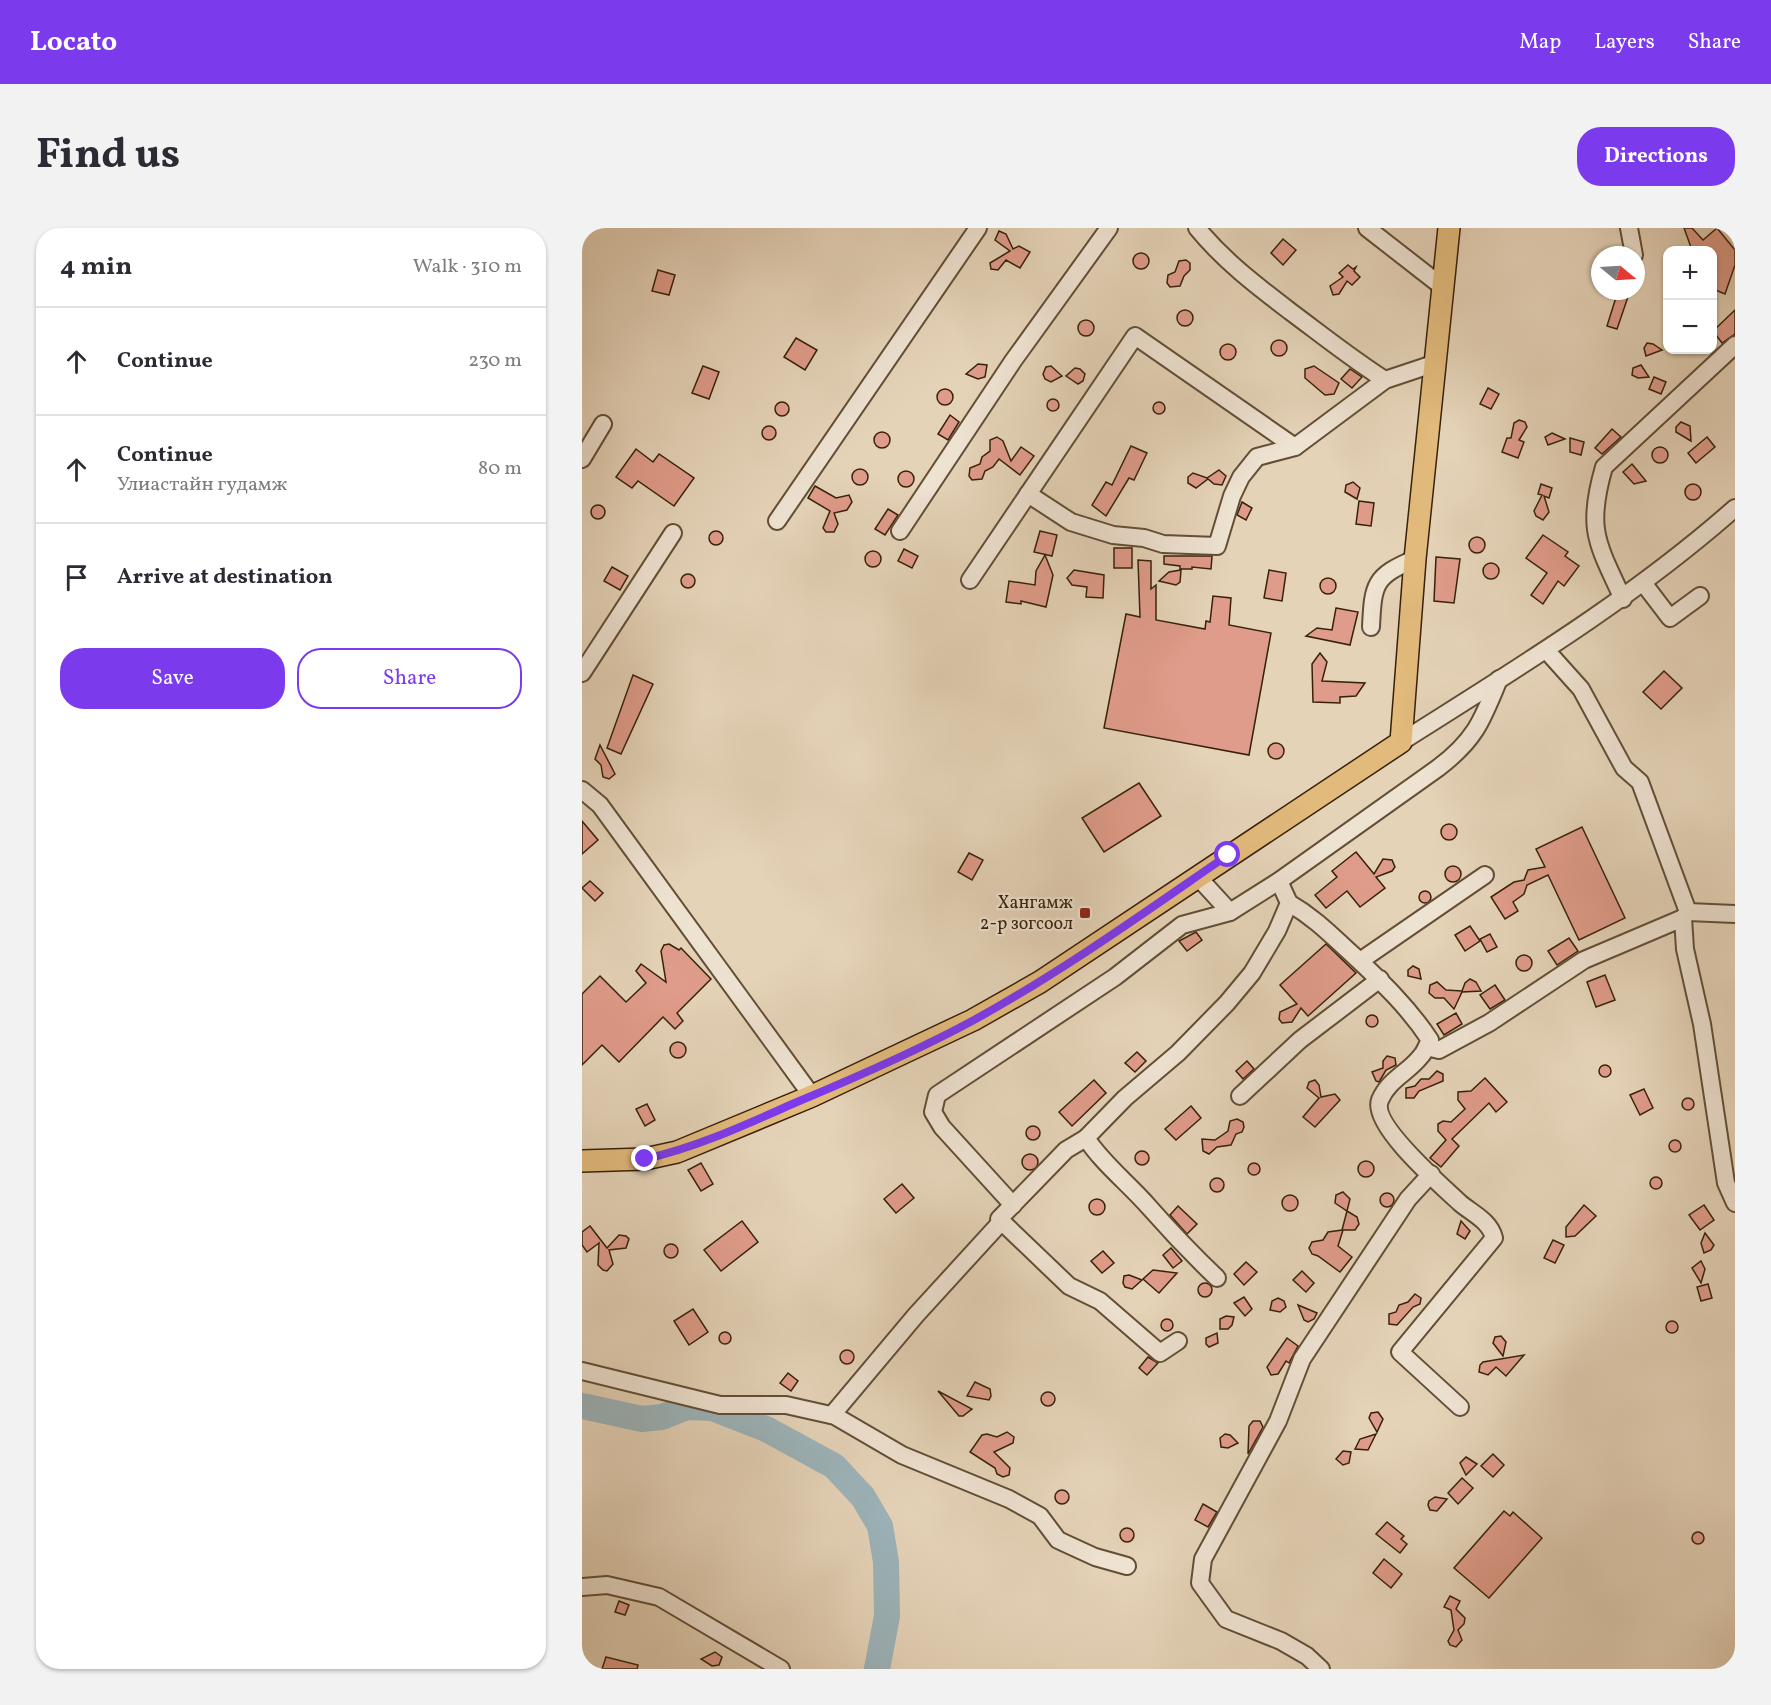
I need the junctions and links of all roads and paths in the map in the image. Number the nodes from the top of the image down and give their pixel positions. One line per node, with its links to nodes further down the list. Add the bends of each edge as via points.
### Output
1 (978, 228): 17 (street)
2 (1108, 228): 18 (street, via 1013,361)
3 (1197, 228): 11 (street, via 1213,248 1248,278)
4 (1367, 228): 8 (street)
5 (1449, 228): 8 (main road)
6 (1629, 228): 7 (street)
7 (1632, 246)
8 (1444, 288): 10 (main road)
9 (1735, 345): 24 (street, via 1604,467 1594,529)
10 (1436, 363): 11 (street); 20 (main road)
11 (1385, 380): 13 (street)
12 (603, 424): 14 (street)
13 (1295, 447): 15 (street, via 1257,457 1241,477 1217,546 1113,535 1071,522); 15 (street, via 1135,336)
14 (582, 459)
15 (1028, 494): 21 (street)
16 (1735, 508): 22 (street)
17 (777, 521)
18 (900, 531)
19 (673, 533): 27 (street)
20 (1415, 559): 25 (street, via 1382,577 1373,595); 29 (main road)
21 (970, 580)
22 (1644, 584): 23 (street, via 1670,618); 24 (street)
23 (1700, 596)
24 (1623, 599): 26 (street)
25 (1371, 627)
26 (1546, 650): 28 (street); 37 (street, via 1581,689 1624,768 1640,782)
27 (582, 674)
28 (1499, 679): 29 (street); 33 (street, via 1480,726 1459,752)
29 (1401, 742): 32 (main road)
30 (582, 790): 41 (street, via 600,805)
31 (1485, 875): 38 (street)
32 (1197, 876): 35 (street); 41 (main road, via 1040,982 973,1020)
33 (1279, 881): 34 (street); 35 (street)
34 (1289, 903): 38 (street, via 1324,926); 43 (street, via 1252,973 1227,1003)
35 (1230, 912): 48 (street, via 1182,925 1115,977 937,1095 933,1112 942,1126)
36 (1735, 914): 37 (street)
37 (1685, 915): 40 (street, via 1584,960 1489,1023 1439,1050); 44 (street, via 1685,949)
38 (1360, 961): 39 (street)
39 (1380, 979): 40 (street, via 1414,1016 1430,1040); 42 (street, via 1300,1040)
40 (1427, 1047): 46 (street, via 1421,1057 1388,1084 1379,1103 1382,1121 1395,1140)
41 (812, 1096): 45 (main road, via 677,1152 645,1159)
42 (1240, 1096)
43 (1086, 1138): 48 (street, via 1066,1150); 50 (street, via 1097,1155)
44 (1729, 1159): 47 (street, via 1726,1183)
45 (582, 1161)
46 (1431, 1174): 53 (street, via 1491,1226 1494,1238 1400,1352); 58 (street, via 1408,1199 1302,1359 1278,1421 1203,1559 1201,1587 1226,1620 1281,1641)
47 (1735, 1203)
48 (1013, 1204): 49 (street, via 999,1219)
49 (1001, 1222): 51 (street, via 1069,1286 1100,1301 1160,1353); 54 (street)
50 (1217, 1278)
51 (1178, 1341)
52 (582, 1371): 54 (street, via 720,1405 786,1405)
53 (1460, 1407)
54 (832, 1415): 55 (street, via 902,1455 1040,1515 1058,1540)
55 (1127, 1566)
56 (582, 1587): 57 (street, via 607,1585 659,1597)
57 (781, 1669)
58 (1321, 1669)

